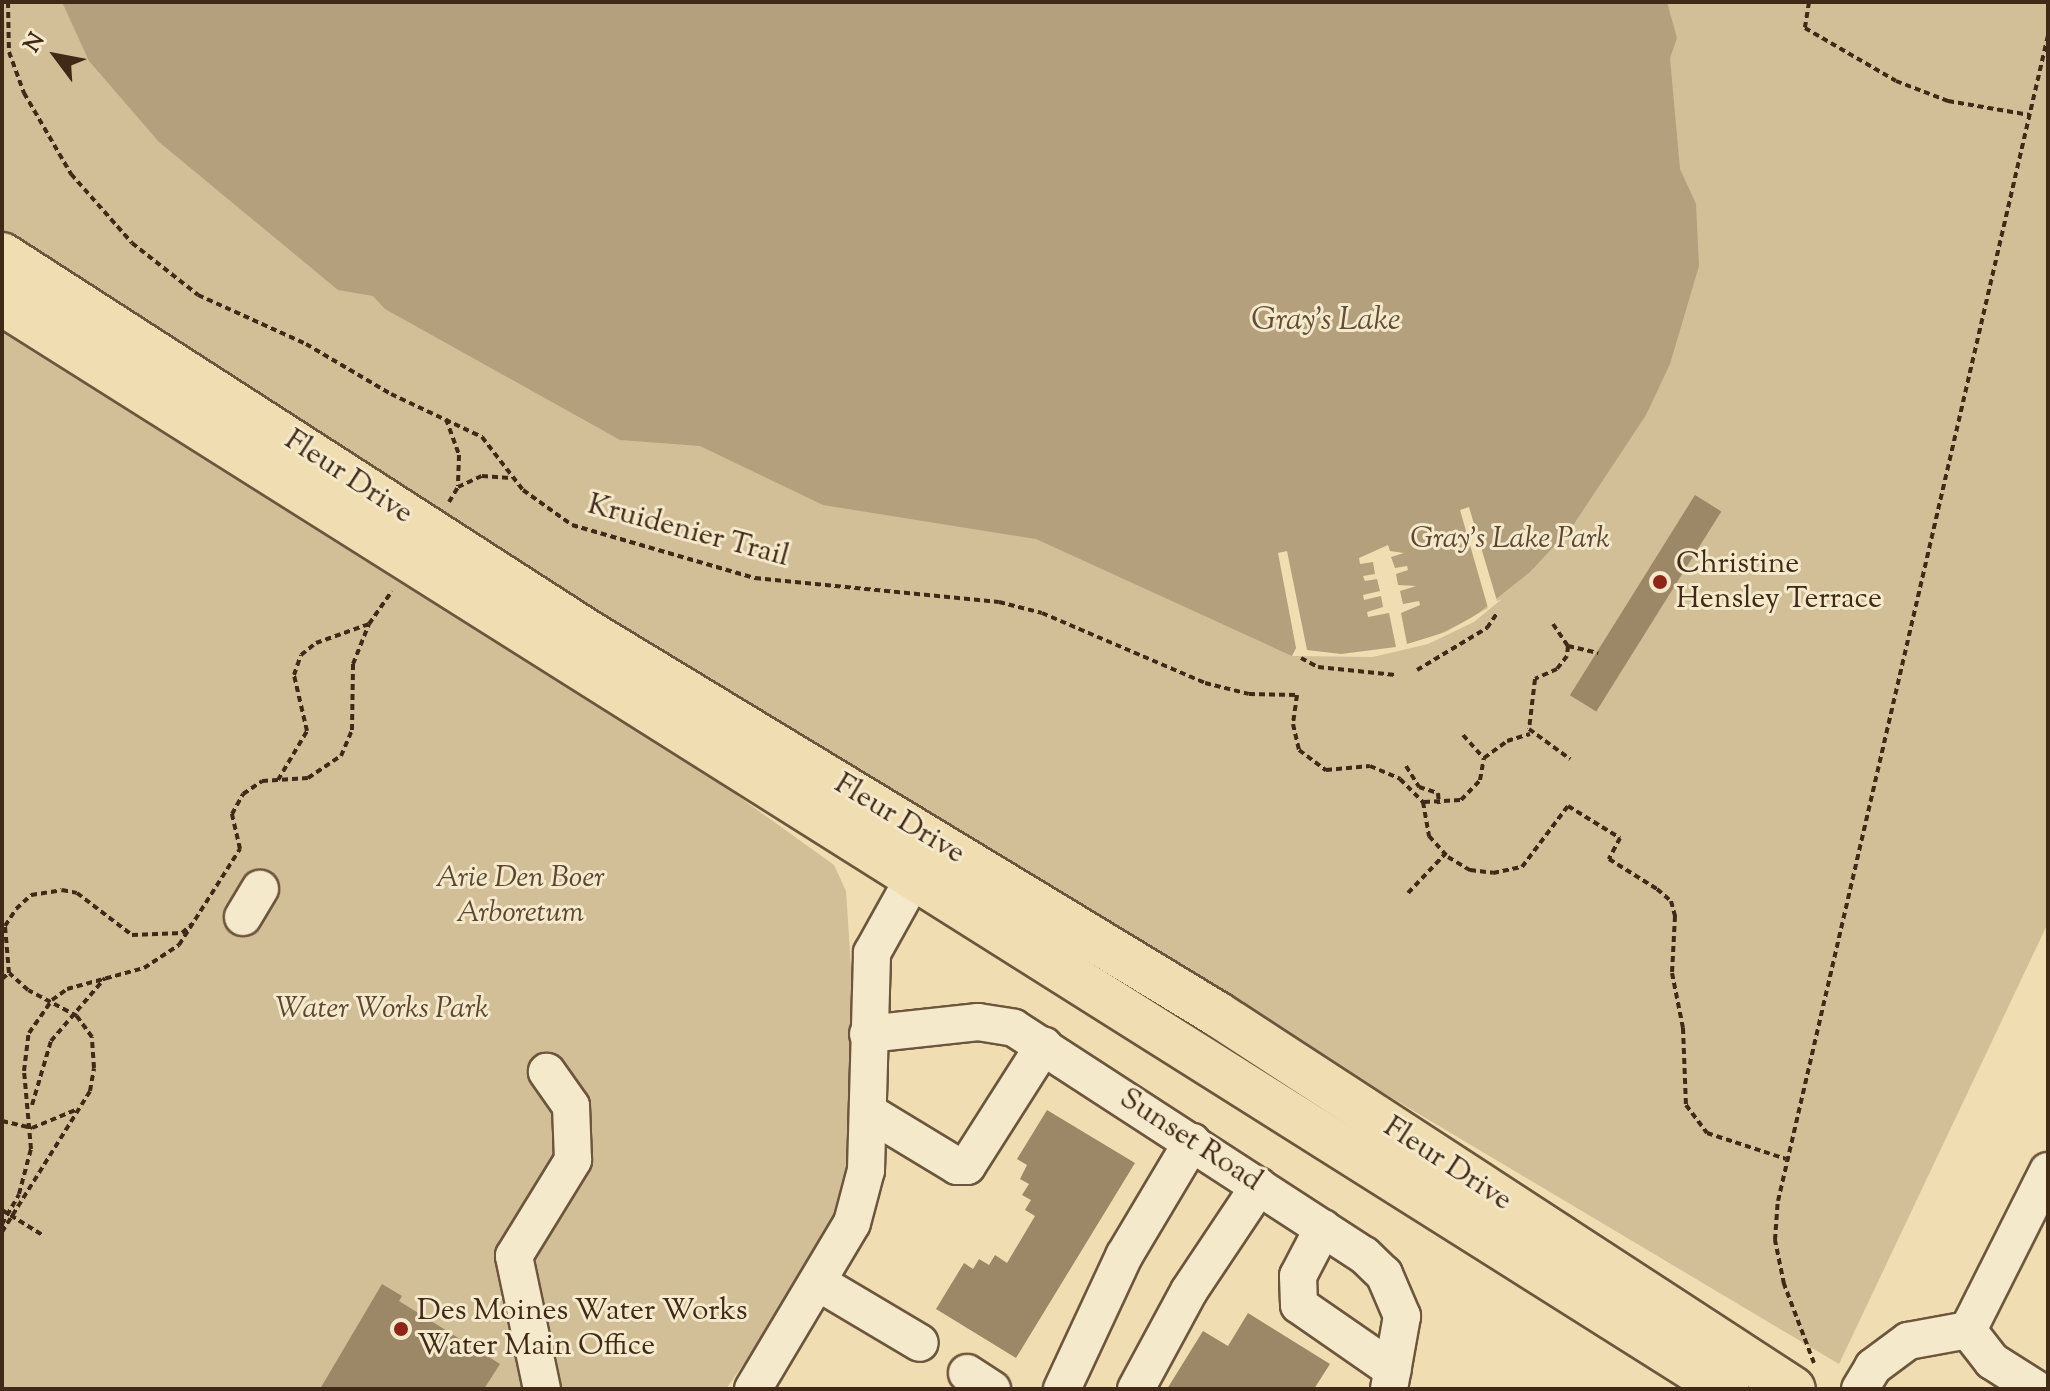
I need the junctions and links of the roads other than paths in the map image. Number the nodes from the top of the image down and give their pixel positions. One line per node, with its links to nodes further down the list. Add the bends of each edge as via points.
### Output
1 (2, 255): 3 (main road, Fleur Drive, via 573,624)
2 (2, 303): 4 (main road, Fleur Drive)
3 (935, 841): 4 (street); 14 (main road, Fleur Drive, via 1217,1014)
4 (912, 880): 5 (street, via 872,953); 14 (main road, Fleur Drive)
5 (868, 1034): 6 (street, Sunset Road, via 996,1022); 8 (street)
6 (1044, 1045): 8 (street, via 967,1166 957,1166); 9 (street, Sunset Road)
7 (547, 1072): 19 (street, via 571,1106 573,1160 514,1256)
8 (868, 1112): 13 (street, via 866,1170 852,1223)
9 (1192, 1142): 11 (street, Sunset Road); 21 (street, via 1124,1256)
10 (2048, 1171): 15 (street)
11 (1259, 1186): 12 (street, Sunset Road); 22 (street, via 1189,1291)
12 (1323, 1228): 17 (street, Sunset Road, via 1364,1255 1397,1294 1402,1316); 17 (street, via 1298,1276 1299,1305)
13 (819, 1283): 16 (street); 20 (street)
14 (1654, 1322): 18 (main road, Fleur Drive); 23 (main road, Fleur Drive)
15 (1968, 1330): 24 (street, via 1908,1341 1873,1367); 25 (street, via 1992,1361)
16 (920, 1343)
17 (1391, 1380)
18 (1804, 1382)
19 (542, 1389)
20 (753, 1389)
21 (1062, 1389)
22 (1136, 1389)
23 (1726, 1389)
24 (1860, 1389)
25 (2036, 1389)

